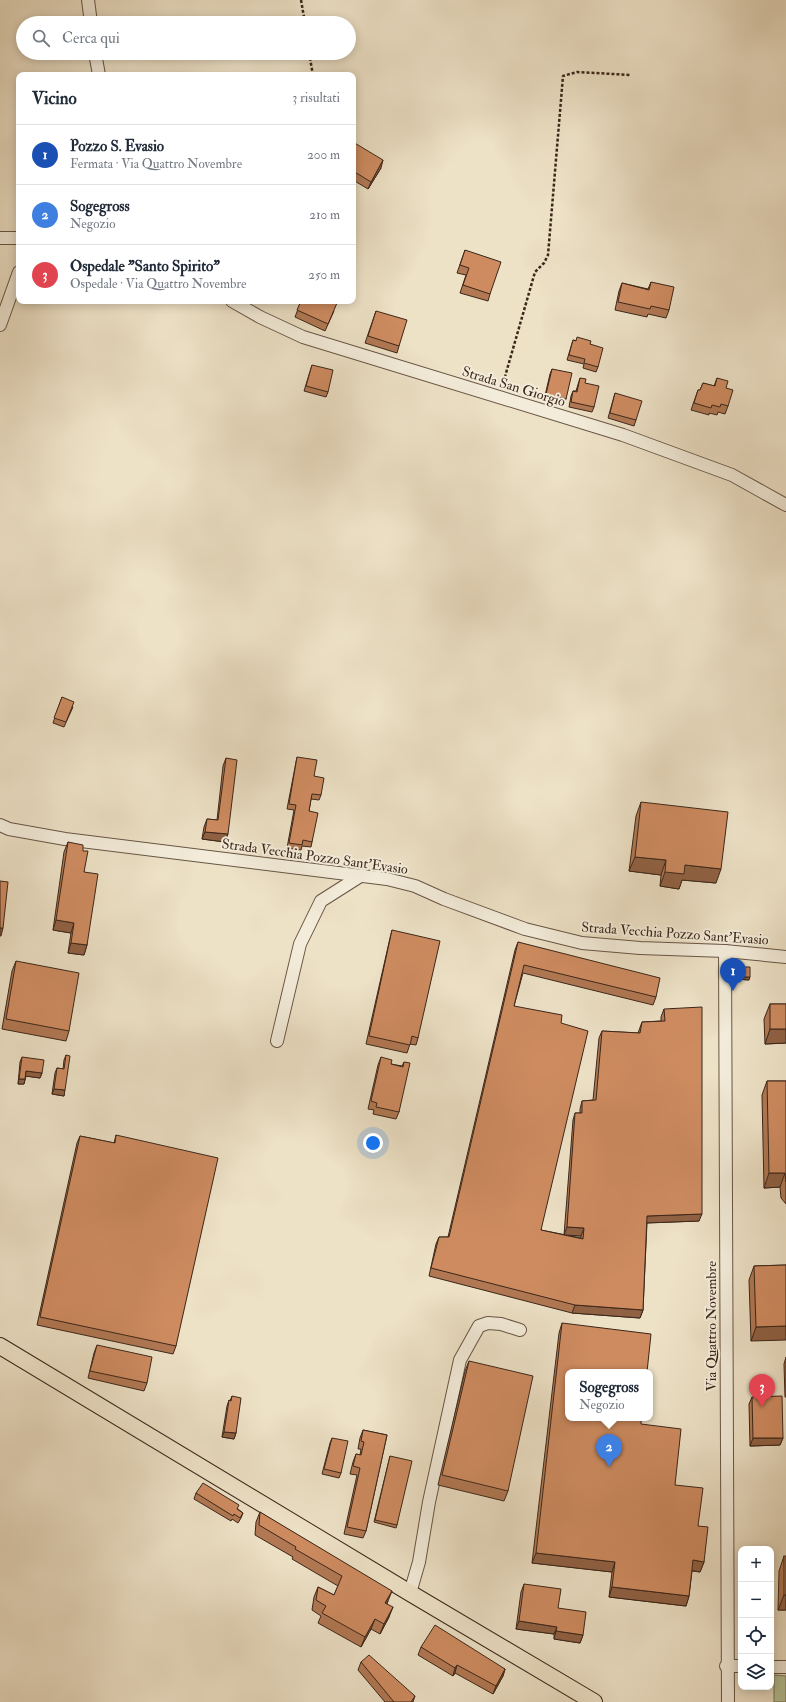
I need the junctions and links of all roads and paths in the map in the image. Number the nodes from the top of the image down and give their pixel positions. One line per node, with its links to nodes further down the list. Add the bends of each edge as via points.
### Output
1 (88, 0): 3 (street)
2 (301, 0): 4 (path)
3 (90, 16)
4 (304, 16)
5 (96, 60): 7 (street)
6 (310, 60): 8 (path)
7 (98, 72)
8 (312, 72)
9 (631, 75): 15 (path, via 576,72 563,76 548,254 544,263 535,272)
10 (0, 238): 11 (street)
11 (16, 238)
12 (16, 280): 14 (street)
13 (237, 304): 15 (street, Strada San Giorgio, via 303,337)
14 (0, 325)
15 (499, 397): 16 (street, Strada San Giorgio, via 623,435 732,475)
16 (786, 505)
17 (0, 825): 18 (street, Strada Vecchia Pozzo Sant'Evasio, via 65,839)
18 (362, 875): 19 (street, Strada Vecchia Pozzo Sant'Evasio, via 415,886 525,929 582,943 640,948); 21 (street, via 321,901 300,944)
19 (725, 950): 20 (street, Strada Vecchia Pozzo Sant'Evasio); 25 (street, Via Quattro Novembre)
20 (786, 957)
21 (277, 1041)
22 (520, 1330): 24 (street, via 501,1324 488,1323 479,1326 460,1360 429,1502 419,1562)
23 (0, 1346): 24 (main road)
24 (410, 1594): 29 (main road)
25 (726, 1666): 26 (street); 30 (street, Via Quattro Novembre)
26 (738, 1666)
27 (774, 1667): 28 (street)
28 (786, 1667)
29 (594, 1702)
30 (728, 1702)

